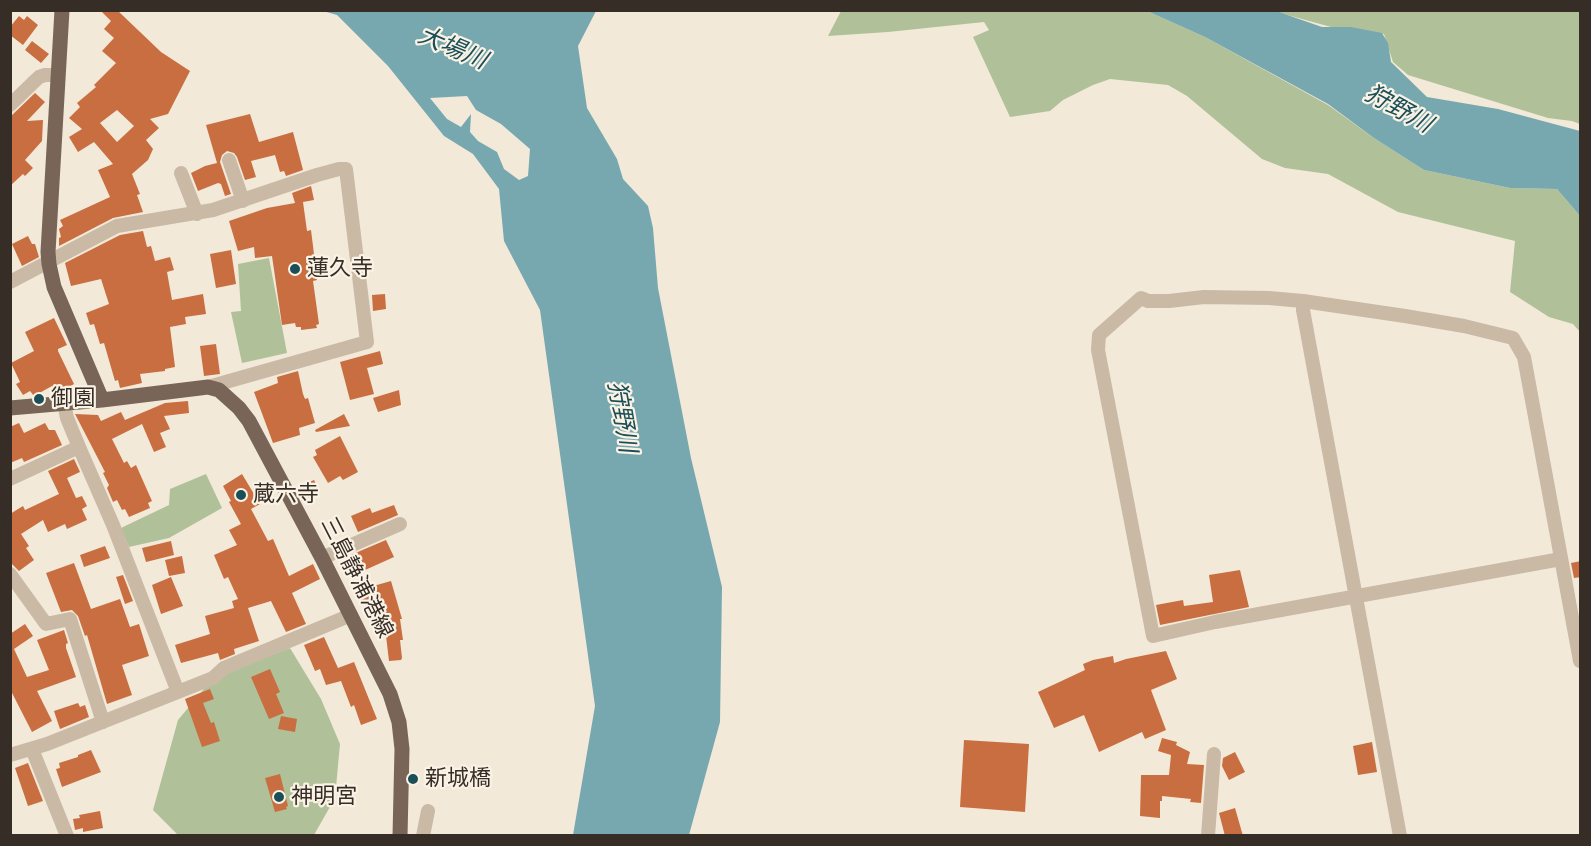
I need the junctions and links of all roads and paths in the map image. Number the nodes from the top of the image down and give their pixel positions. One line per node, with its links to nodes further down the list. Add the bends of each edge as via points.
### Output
1 (62, 10): 2 (main road)
2 (58, 75): 3 (street, via 39,77); 8 (main road)
3 (10, 105)
4 (228, 160): 6 (street)
5 (181, 173): 7 (street)
6 (243, 201): 7 (street); 11 (street, via 346,169 367,342)
7 (197, 214): 8 (street, via 117,226)
8 (49, 264): 9 (street); 12 (main road, via 54,287)
9 (10, 282)
10 (1303, 302): 19 (street, via 1464,326 1515,340 1524,357); 21 (street); 21 (street, via 1269,298 1141,298 1099,335 1098,350 1153,636)
11 (208, 387): 12 (main road); 18 (main road, 三島静浦港線, via 229,397 249,421)
12 (102, 400): 13 (main road)
13 (64, 403): 14 (main road); 15 (street)
14 (11, 407)
15 (79, 447): 16 (street); 24 (street)
16 (10, 479)
17 (400, 524): 18 (street)
18 (322, 558): 22 (main road, 三島静浦港線)
19 (1561, 560): 21 (street); 23 (street)
20 (10, 574): 25 (street, via 46,624 69,619)
21 (1356, 598): 34 (street)
22 (351, 615): 24 (street, via 224,668 213,678); 31 (main road, 三島静浦港線, via 390,694 399,722)
23 (1581, 661)
24 (178, 692): 25 (street)
25 (103, 722): 26 (street)
26 (32, 750): 28 (street); 30 (street)
27 (1214, 754): 33 (street)
28 (10, 755)
29 (428, 811): 32 (street)
30 (67, 836)
31 (400, 836)
32 (423, 836)
33 (1208, 836)
34 (1400, 836)

